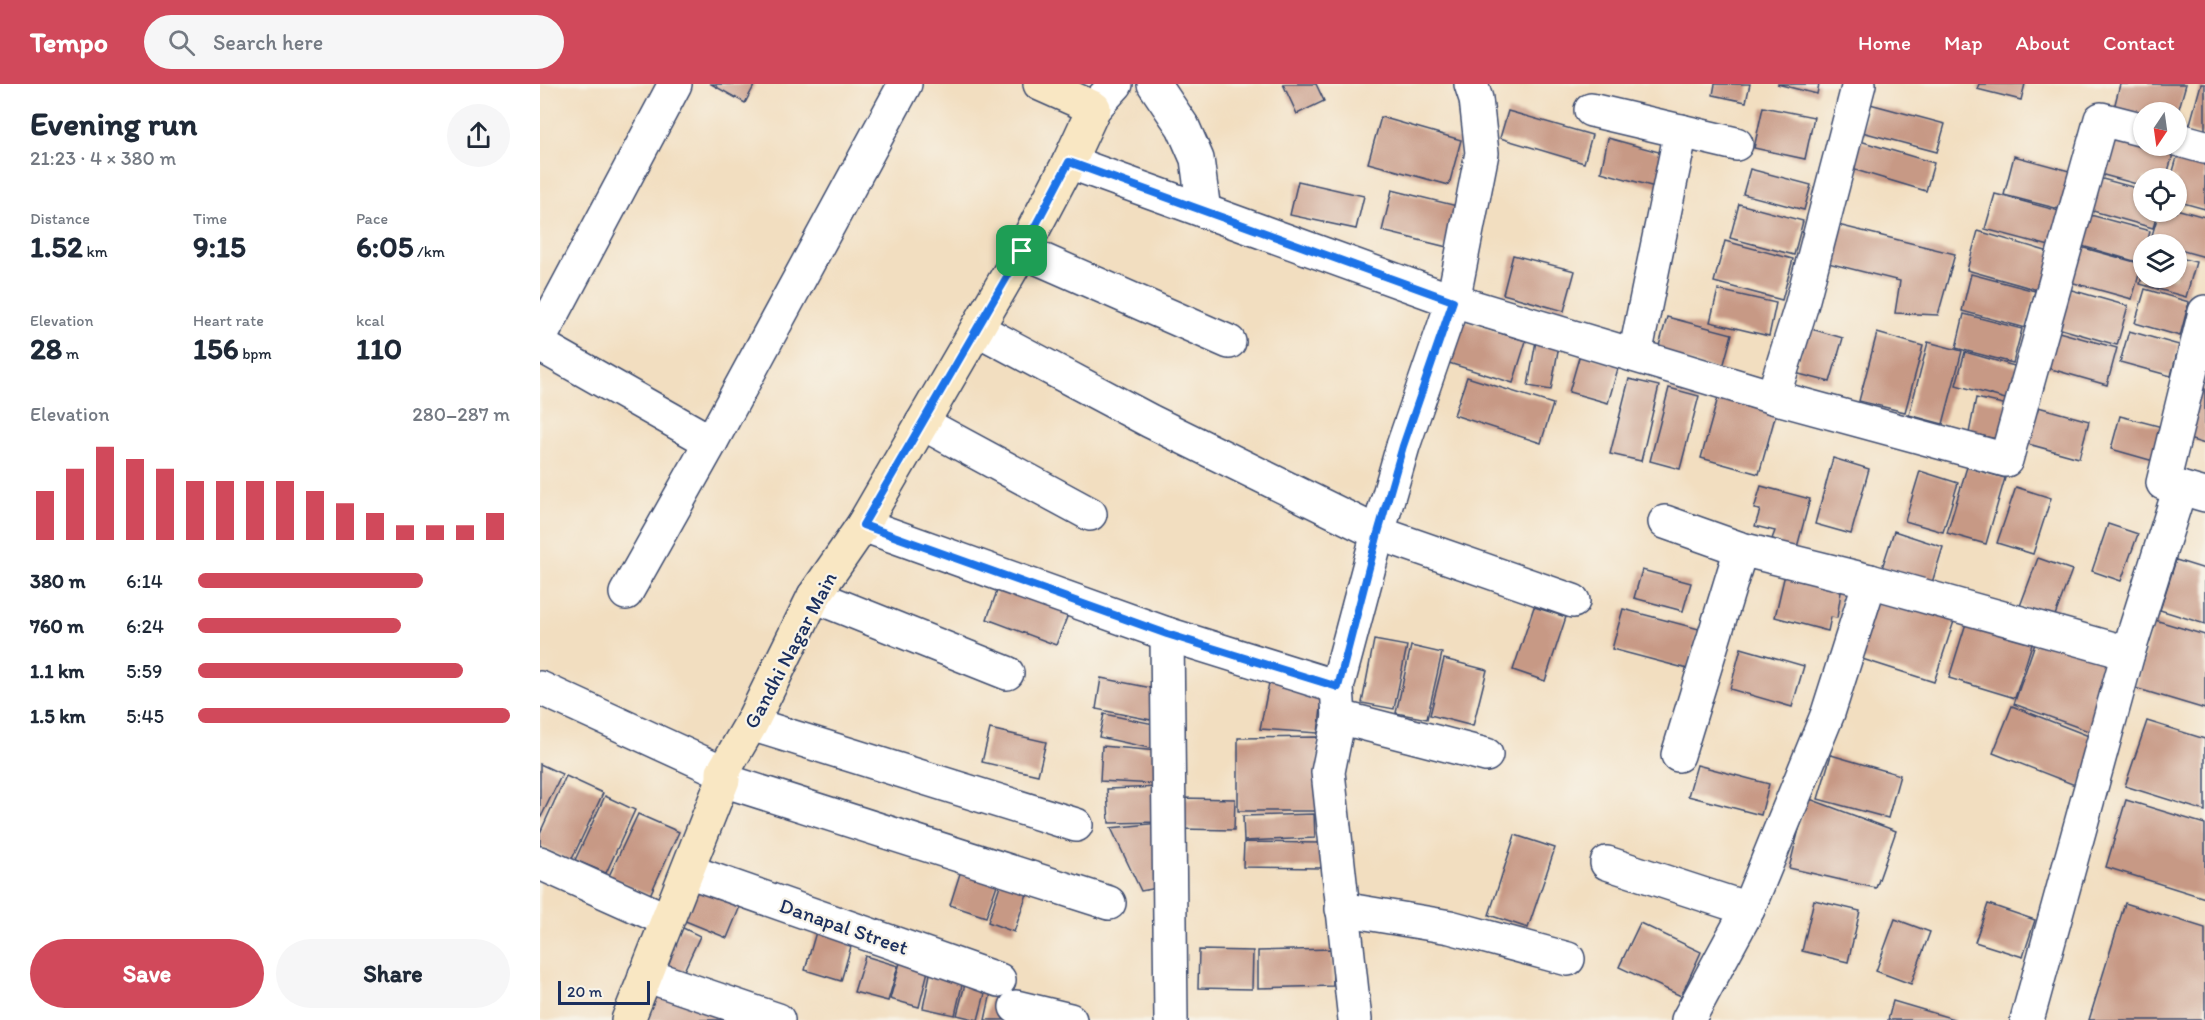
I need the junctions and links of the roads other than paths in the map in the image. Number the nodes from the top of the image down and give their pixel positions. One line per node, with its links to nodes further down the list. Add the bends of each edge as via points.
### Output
1 (675, 84): 21 (street)
2 (905, 84): 27 (street)
3 (1040, 84): 8 (street)
4 (1116, 84): 8 (street)
5 (1154, 84): 16 (street, via 1183,127 1197,159)
6 (1472, 84): 18 (street, via 1482,153)
7 (1859, 84): 25 (street, via 1801,307)
8 (1094, 108): 15 (street, Gandhi Nagar Main)
9 (1591, 110): 11 (street)
10 (2133, 127): 25 (street, via 2101,119 2006,460)
11 (1681, 131): 13 (street); 24 (street)
12 (2187, 142): 14 (street)
13 (1736, 144)
14 (2205, 147)
15 (1069, 162): 16 (street); 17 (street, Gandhi Nagar Main)
16 (1204, 211): 18 (street)
17 (1022, 251): 20 (street, Gandhi Nagar Main); 22 (street)
18 (1453, 301): 24 (street); 32 (street)
19 (2205, 312): 28 (street, via 2163,483)
20 (977, 329): 26 (street, Gandhi Nagar Main); 32 (street, via 1150,421)
21 (540, 339)
22 (1229, 342)
23 (540, 345): 27 (street)
24 (1635, 355): 25 (street)
25 (1773, 397)
26 (922, 423): 29 (street); 31 (street, Gandhi Nagar Main)
27 (711, 442): 35 (street)
28 (2193, 491): 39 (street)
29 (1090, 514)
30 (1665, 522): 33 (street)
31 (863, 525): 36 (street, Gandhi Nagar Main); 38 (street)
32 (1378, 533): 37 (street); 42 (street)
33 (1741, 549): 34 (street); 45 (street)
34 (1870, 581): 39 (street); 53 (street, via 1828,713)
35 (626, 593)
36 (814, 596): 40 (street); 43 (street, Gandhi Nagar Main)
37 (1573, 601)
38 (1167, 634): 42 (street); 60 (street)
39 (2128, 653): 63 (street)
40 (1007, 673)
41 (540, 688): 46 (street)
42 (1338, 702): 44 (street); 52 (street, via 1328,772)
43 (751, 724): 46 (street, Gandhi Nagar Main); 47 (street)
44 (1486, 755)
45 (1678, 755)
46 (723, 776): 50 (street, Gandhi Nagar Main); 51 (street)
47 (1076, 825)
48 (540, 863): 54 (street)
49 (1607, 863): 53 (street)
50 (688, 871): 54 (street, Gandhi Nagar Main); 59 (street, Danapal Street)
51 (1109, 903)
52 (1342, 909): 55 (street, via 1450,927); 61 (street)
53 (1748, 909): 62 (street)
54 (667, 920): 56 (street, Gandhi Nagar Main)
55 (1568, 959)
56 (645, 975): 57 (street, Gandhi Nagar Main); 58 (street)
57 (628, 1020)
58 (778, 1020)
59 (1070, 1020)
60 (1171, 1020)
61 (1355, 1020)
62 (1688, 1020)
63 (2027, 1020)

